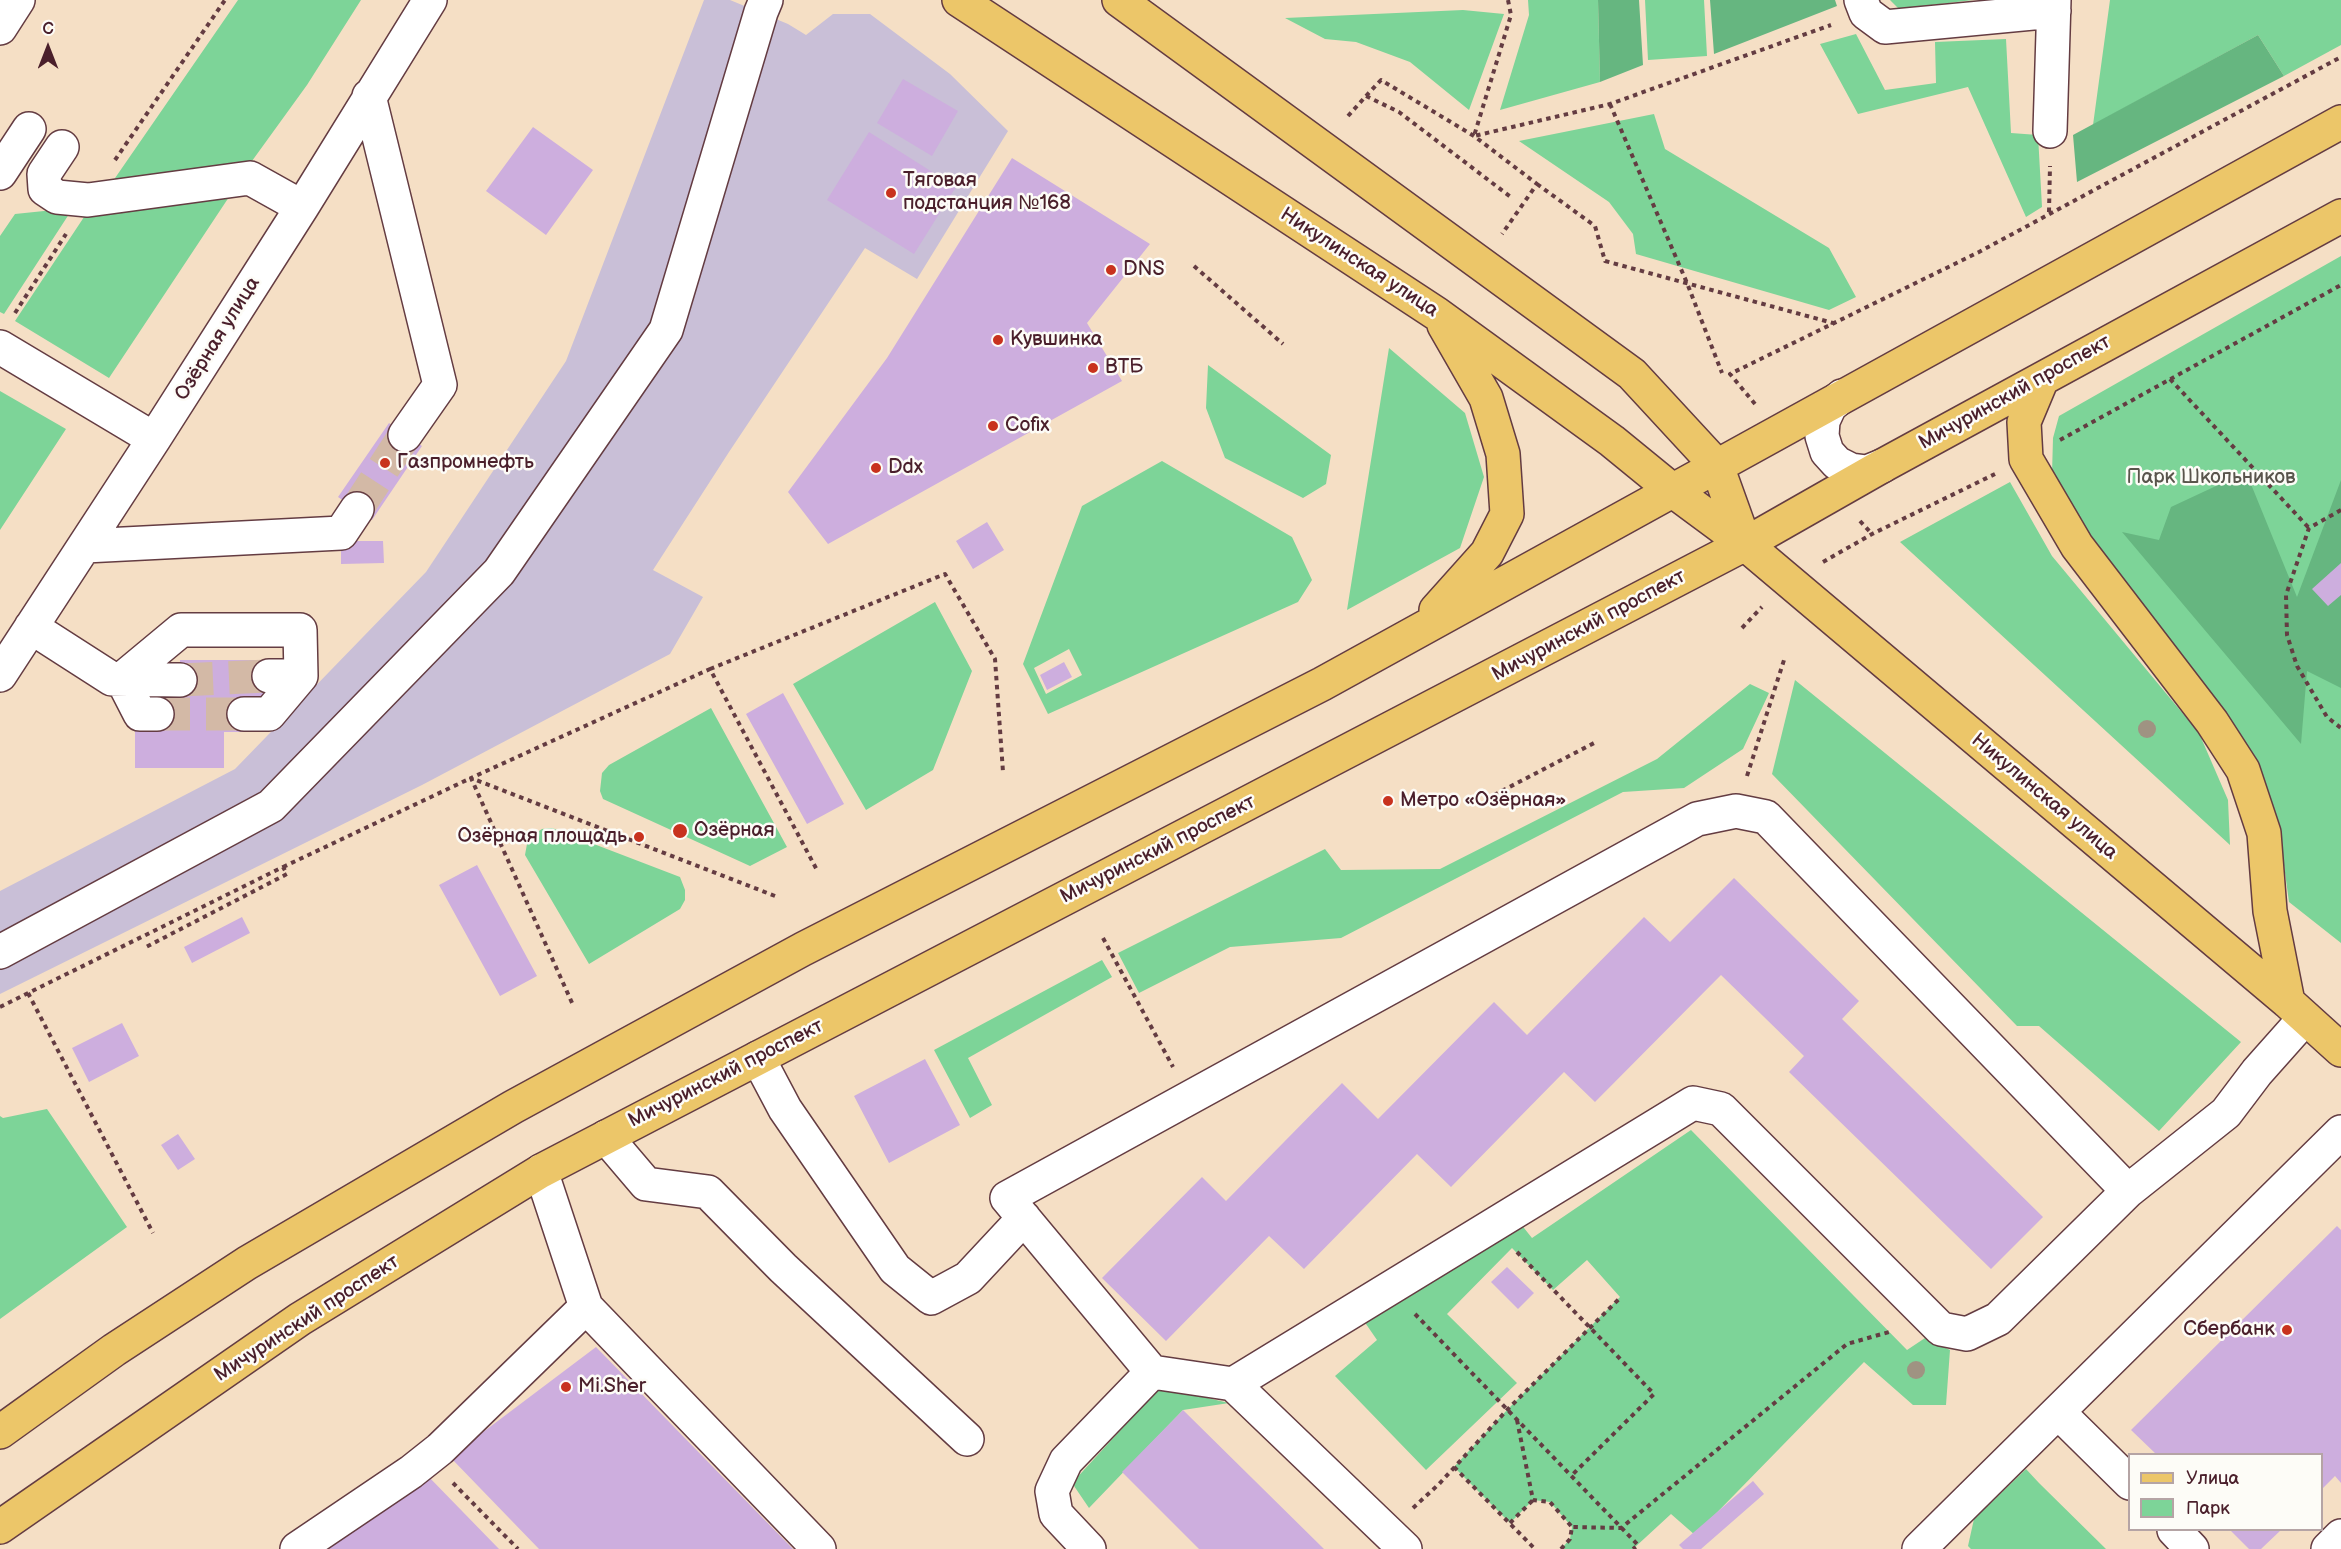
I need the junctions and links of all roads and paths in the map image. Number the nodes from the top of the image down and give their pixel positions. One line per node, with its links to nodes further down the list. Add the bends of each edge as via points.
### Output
1 (18, 0): 9 (street)
2 (430, 0): 12 (street, Озёрная улица)
3 (766, 0): 71 (street, via 666,330 499,572 271,806)
4 (959, 0): 30 (main road, Никулинская улица)
5 (1119, 0): 41 (main road, via 1632,374)
6 (1508, 0): 19 (path, via 1511,15)
7 (1861, 0): 8 (street, via 1866,12 1885,27)
8 (2054, 6): 18 (street)
9 (0, 27)
10 (1824, 28): 14 (path)
11 (2341, 57): 25 (path)
12 (369, 96): 24 (street, Озёрная улица); 39 (street, via 440,385)
13 (1366, 96): 15 (path); 19 (path, via 1381,80); 23 (path, via 1399,112)
14 (1610, 104): 19 (path); 29 (path)
15 (1348, 116)
16 (2341, 122): 38 (main road)
17 (29, 129): 21 (street)
18 (2050, 130): 25 (path)
19 (1474, 136): 22 (path)
20 (62, 147): 24 (street, via 44,174 45,189 57,197 88,200 250,178)
21 (0, 173)
22 (1537, 184): 27 (path); 29 (path, via 1595,226 1605,261)
23 (1512, 198)
24 (302, 207): 40 (street, Озёрная улица)
25 (2049, 213): 31 (path)
26 (2341, 216): 36 (main road, Мичуринский проспект)
27 (1499, 238)
28 (1194, 266): 32 (path)
29 (1687, 283): 31 (path); 34 (path)
30 (1437, 314): 43 (main road, Никулинская улица, via 1612,441); 50 (main road, via 1486,398 1503,454 1507,513 1487,554)
31 (1834, 323): 35 (path)
32 (1283, 344)
33 (0, 347): 40 (street)
34 (1722, 373)
35 (1730, 374)
36 (2042, 379): 42 (main road, Мичуринский проспект); 75 (main road, via 2024,422 2026,459 2077,546 2212,722 2243,770 2264,833 2271,911)
37 (2170, 379): 46 (path)
38 (1842, 396): 41 (main road); 42 (street, via 1830,406 1823,421 1827,452 1851,470 1867,472)
39 (405, 435)
40 (154, 439): 48 (street, Озёрная улица)
41 (1717, 466): 43 (main road); 47 (main road)
42 (1882, 466): 47 (main road, Мичуринский проспект)
43 (1672, 490): 47 (main road, Никулинская улица); 50 (main road)
44 (357, 509): 48 (street, via 341,533)
45 (2341, 510): 46 (path)
46 (2309, 528): 60 (path, via 2286,595 2287,635 2297,666 2327,717)
47 (1745, 544): 75 (main road, Никулинская улица); 77 (main road, Мичуринский проспект)
48 (85, 546): 49 (street, Озёрная улица)
49 (31, 627): 53 (street, Озёрная улица); 56 (street, via 112,679)
50 (1419, 630): 96 (main road, via 1322,684 803,949 513,1107 247,1263 114,1350)
51 (1784, 660): 65 (path)
52 (710, 669): 62 (path, via 945,574 995,659); 63 (path); 67 (path)
53 (0, 675)
54 (269, 676): 55 (street)
55 (301, 676): 56 (street, via 300,630 181,630); 59 (street, via 269,714)
56 (122, 679): 57 (street); 58 (street, via 140,714)
57 (180, 680)
58 (157, 714)
59 (244, 714)
60 (2341, 728)
61 (1596, 742): 64 (path)
62 (1004, 772)
63 (471, 778): 66 (path); 68 (path); 73 (path)
64 (1494, 795)
65 (1736, 811): 78 (street, via 1696,819); 82 (street, via 1766,817)
66 (283, 867): 70 (path, via 287,874); 72 (path)
67 (818, 872)
68 (775, 896)
69 (1103, 938): 78 (path)
70 (146, 947)
71 (0, 952)
72 (28, 993): 74 (path); 85 (path)
73 (573, 1005)
74 (0, 1007)
75 (2297, 1010): 76 (main road, Никулинская улица); 82 (street, via 2226,1113)
76 (2341, 1050)
77 (758, 1058): 80 (main road, Мичуринский проспект); 83 (street, via 785,1109 895,1269 931,1298 968,1278)
78 (1190, 1096): 83 (street, via 1007,1198)
79 (2341, 1132): 94 (street)
80 (606, 1137): 81 (main road, Мичуринский проспект); 97 (street, via 646,1184 708,1192 783,1268)
81 (541, 1171): 89 (street); 104 (main road, Мичуринский проспект, via 300,1320)
82 (2128, 1191): 88 (street, via 1998,1320 1967,1334 1941,1329)
83 (1023, 1218): 91 (street)
84 (1492, 1225): 86 (street); 88 (street, via 1693,1103 1721,1109); 90 (path)
85 (153, 1233)
86 (1389, 1287): 92 (street); 93 (path)
87 (1621, 1297): 90 (path)
88 (1913, 1301): 106 (path, via 1889,1332 1847,1344)
89 (585, 1307): 111 (street, via 440,1449); 113 (street)
90 (1589, 1329): 93 (path); 99 (path, via 1654,1394)
91 (1152, 1372): 92 (street); 114 (street, via 1066,1461 1052,1491 1056,1514)
92 (1233, 1384): 109 (street)
93 (1507, 1410): 95 (path); 98 (path)
94 (2058, 1412): 100 (street); 110 (street)
95 (1517, 1419): 99 (path); 102 (path)
96 (0, 1432)
97 (967, 1439)
98 (1454, 1467): 103 (path); 109 (path)
99 (1571, 1476): 106 (path)
100 (2128, 1481)
101 (467, 1497): 112 (path)
102 (1533, 1500): 103 (path); 105 (path, via 1550,1502)
103 (1510, 1523): 115 (path)
104 (0, 1527)
105 (1572, 1527): 106 (path); 116 (path, via 1570,1539)
106 (1622, 1528): 117 (path, via 1638,1545)
107 (2175, 1531): 118 (street)
108 (2341, 1536): 119 (street)
109 (1396, 1540)
110 (1926, 1546)
111 (297, 1549)
112 (518, 1549)
113 (819, 1549)
114 (1089, 1549)
115 (1535, 1549)
116 (1561, 1549)
117 (1633, 1549)
118 (2192, 1549)
119 (2328, 1549)

